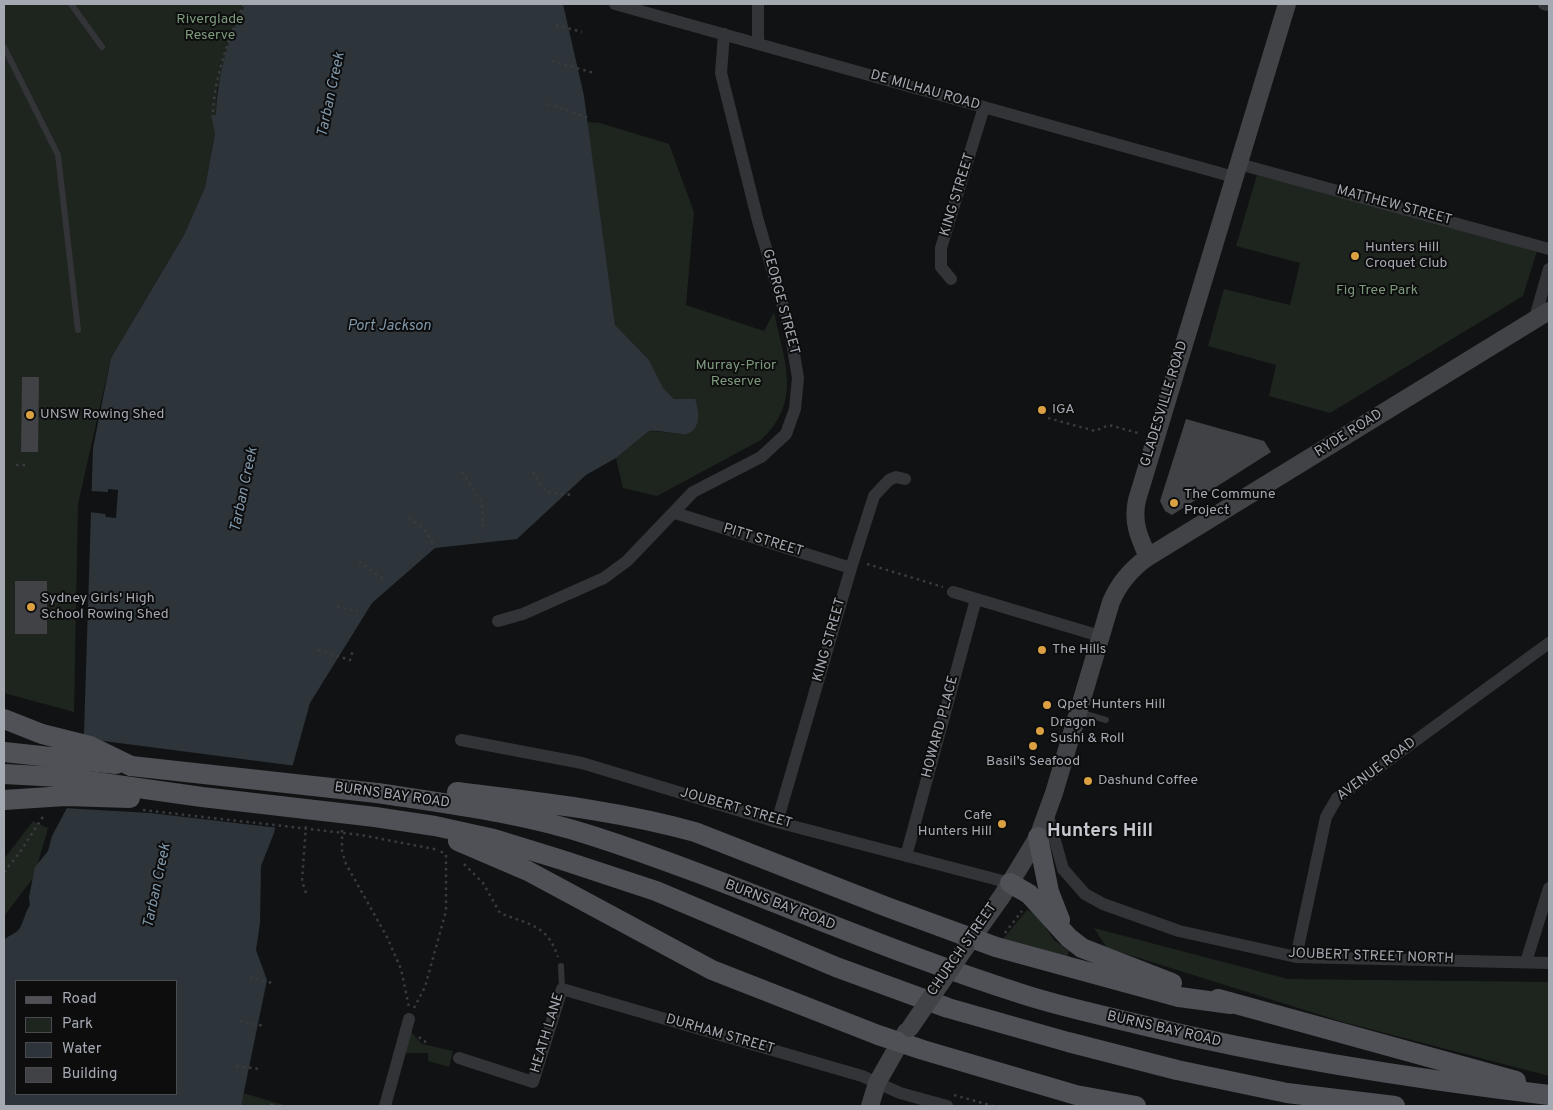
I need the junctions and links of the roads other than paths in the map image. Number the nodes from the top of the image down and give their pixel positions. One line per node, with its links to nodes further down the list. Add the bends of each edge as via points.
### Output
1 (71, 4): 10 (lane)
2 (615, 4): 7 (street, DE MILHAU ROAD)
3 (758, 4): 8 (street)
4 (1287, 4): 12 (main road, GLADESVILLE ROAD)
5 (1544, 4): 6 (street)
6 (1549, 5)
7 (724, 34): 8 (street, DE MILHAU ROAD); 20 (street, GEORGE STREET, via 721,73 758,221 790,330 798,378 796,409 786,434 761,457 693,492)
8 (758, 44): 11 (street, DE MILHAU ROAD)
9 (4, 47): 18 (lane, via 58,155)
10 (102, 47)
11 (984, 107): 12 (street, DE MILHAU ROAD); 15 (street, KING STREET, via 941,248 941,267)
12 (1237, 170): 13 (street, MATTHEW STREET); 21 (main road, GLADESVILLE ROAD, via 1137,500 1136,532)
13 (1549, 249)
14 (1549, 269): 17 (street)
15 (952, 279)
16 (1549, 311): 17 (main road, RYDE ROAD)
17 (1534, 321): 21 (main road, RYDE ROAD)
18 (78, 330)
19 (905, 479): 22 (street, KING STREET, via 896,477 889,480 874,496)
20 (675, 513): 22 (street, PITT STREET); 25 (street, GEORGE STREET, via 627,561 604,578 524,614)
21 (1148, 557): 26 (main road, via 1118,587)
22 (851, 568): 40 (street, KING STREET)
23 (952, 592): 24 (street)
24 (976, 599): 26 (street); 42 (street, HOWARD PLACE)
25 (498, 620)
26 (1100, 636): 28 (main road)
27 (1549, 643): 47 (street, AVENUE ROAD, via 1337,798 1326,817)
28 (1078, 712): 30 (lane); 38 (main road, CHURCH STREET)
29 (4, 719): 33 (main road, via 42,734 90,746)
30 (1106, 720)
31 (461, 740): 40 (street, JOUBERT STREET, via 582,763)
32 (4, 752): 33 (main road, BURNS BAY ROAD)
33 (131, 766): 35 (main road, BURNS BAY ROAD, bridge)
34 (4, 774): 36 (main road, BURNS BAY ROAD, bridge)
35 (377, 793): 46 (main road, via 446,790 585,808 667,824 695,832); 58 (main road, BURNS BAY ROAD, via 489,810 590,835 675,864 936,966 1026,996 1230,1046 1429,1081)
36 (202, 797): 37 (main road, bridge, via 65,796); 39 (main road, BURNS BAY ROAD, bridge)
37 (4, 800)
38 (1048, 812): 41 (main road, CHURCH STREET); 47 (street, JOUBERT STREET NORTH, via 1063,869 1085,894 1178,931)
39 (375, 817): 54 (main road, via 462,842 528,871 712,970); 63 (main road, BURNS BAY ROAD, via 436,826 562,860 656,892 836,967 948,1008 1068,1042 1177,1070 1287,1093)
40 (777, 822): 42 (street, JOUBERT STREET)
41 (1038, 837): 43 (main road, CHURCH STREET); 45 (main road, via 1048,892)
42 (906, 856): 43 (street, JOUBERT STREET)
43 (1010, 883): 45 (main road, via 1029,894); 46 (main road, CHURCH STREET)
44 (1549, 888): 48 (street)
45 (1069, 938): 52 (main road, via 1098,955)
46 (968, 943): 52 (main road, via 1179,997); 54 (main road, CHURCH STREET, bridge)
47 (1296, 957): 48 (street, JOUBERT STREET NORTH)
48 (1526, 962): 49 (street, JOUBERT STREET NORTH)
49 (1549, 963)
50 (561, 966): 51 (lane, HEATH LANE)
51 (562, 989): 55 (street, HEATH LANE, via 533,1082); 56 (street, DURHAM STREET)
52 (1231, 1004): 57 (main road)
53 (409, 1019): 59 (street)
54 (904, 1035): 56 (main road, CHURCH STREET); 62 (main road, via 1076,1095)
55 (459, 1058)
56 (877, 1083): 60 (main road, CHURCH STREET); 61 (street, DURHAM STREET)
57 (1549, 1090)
58 (1549, 1095)
59 (385, 1106)
60 (870, 1106)
61 (948, 1106)
62 (1136, 1106)
63 (1395, 1106)

